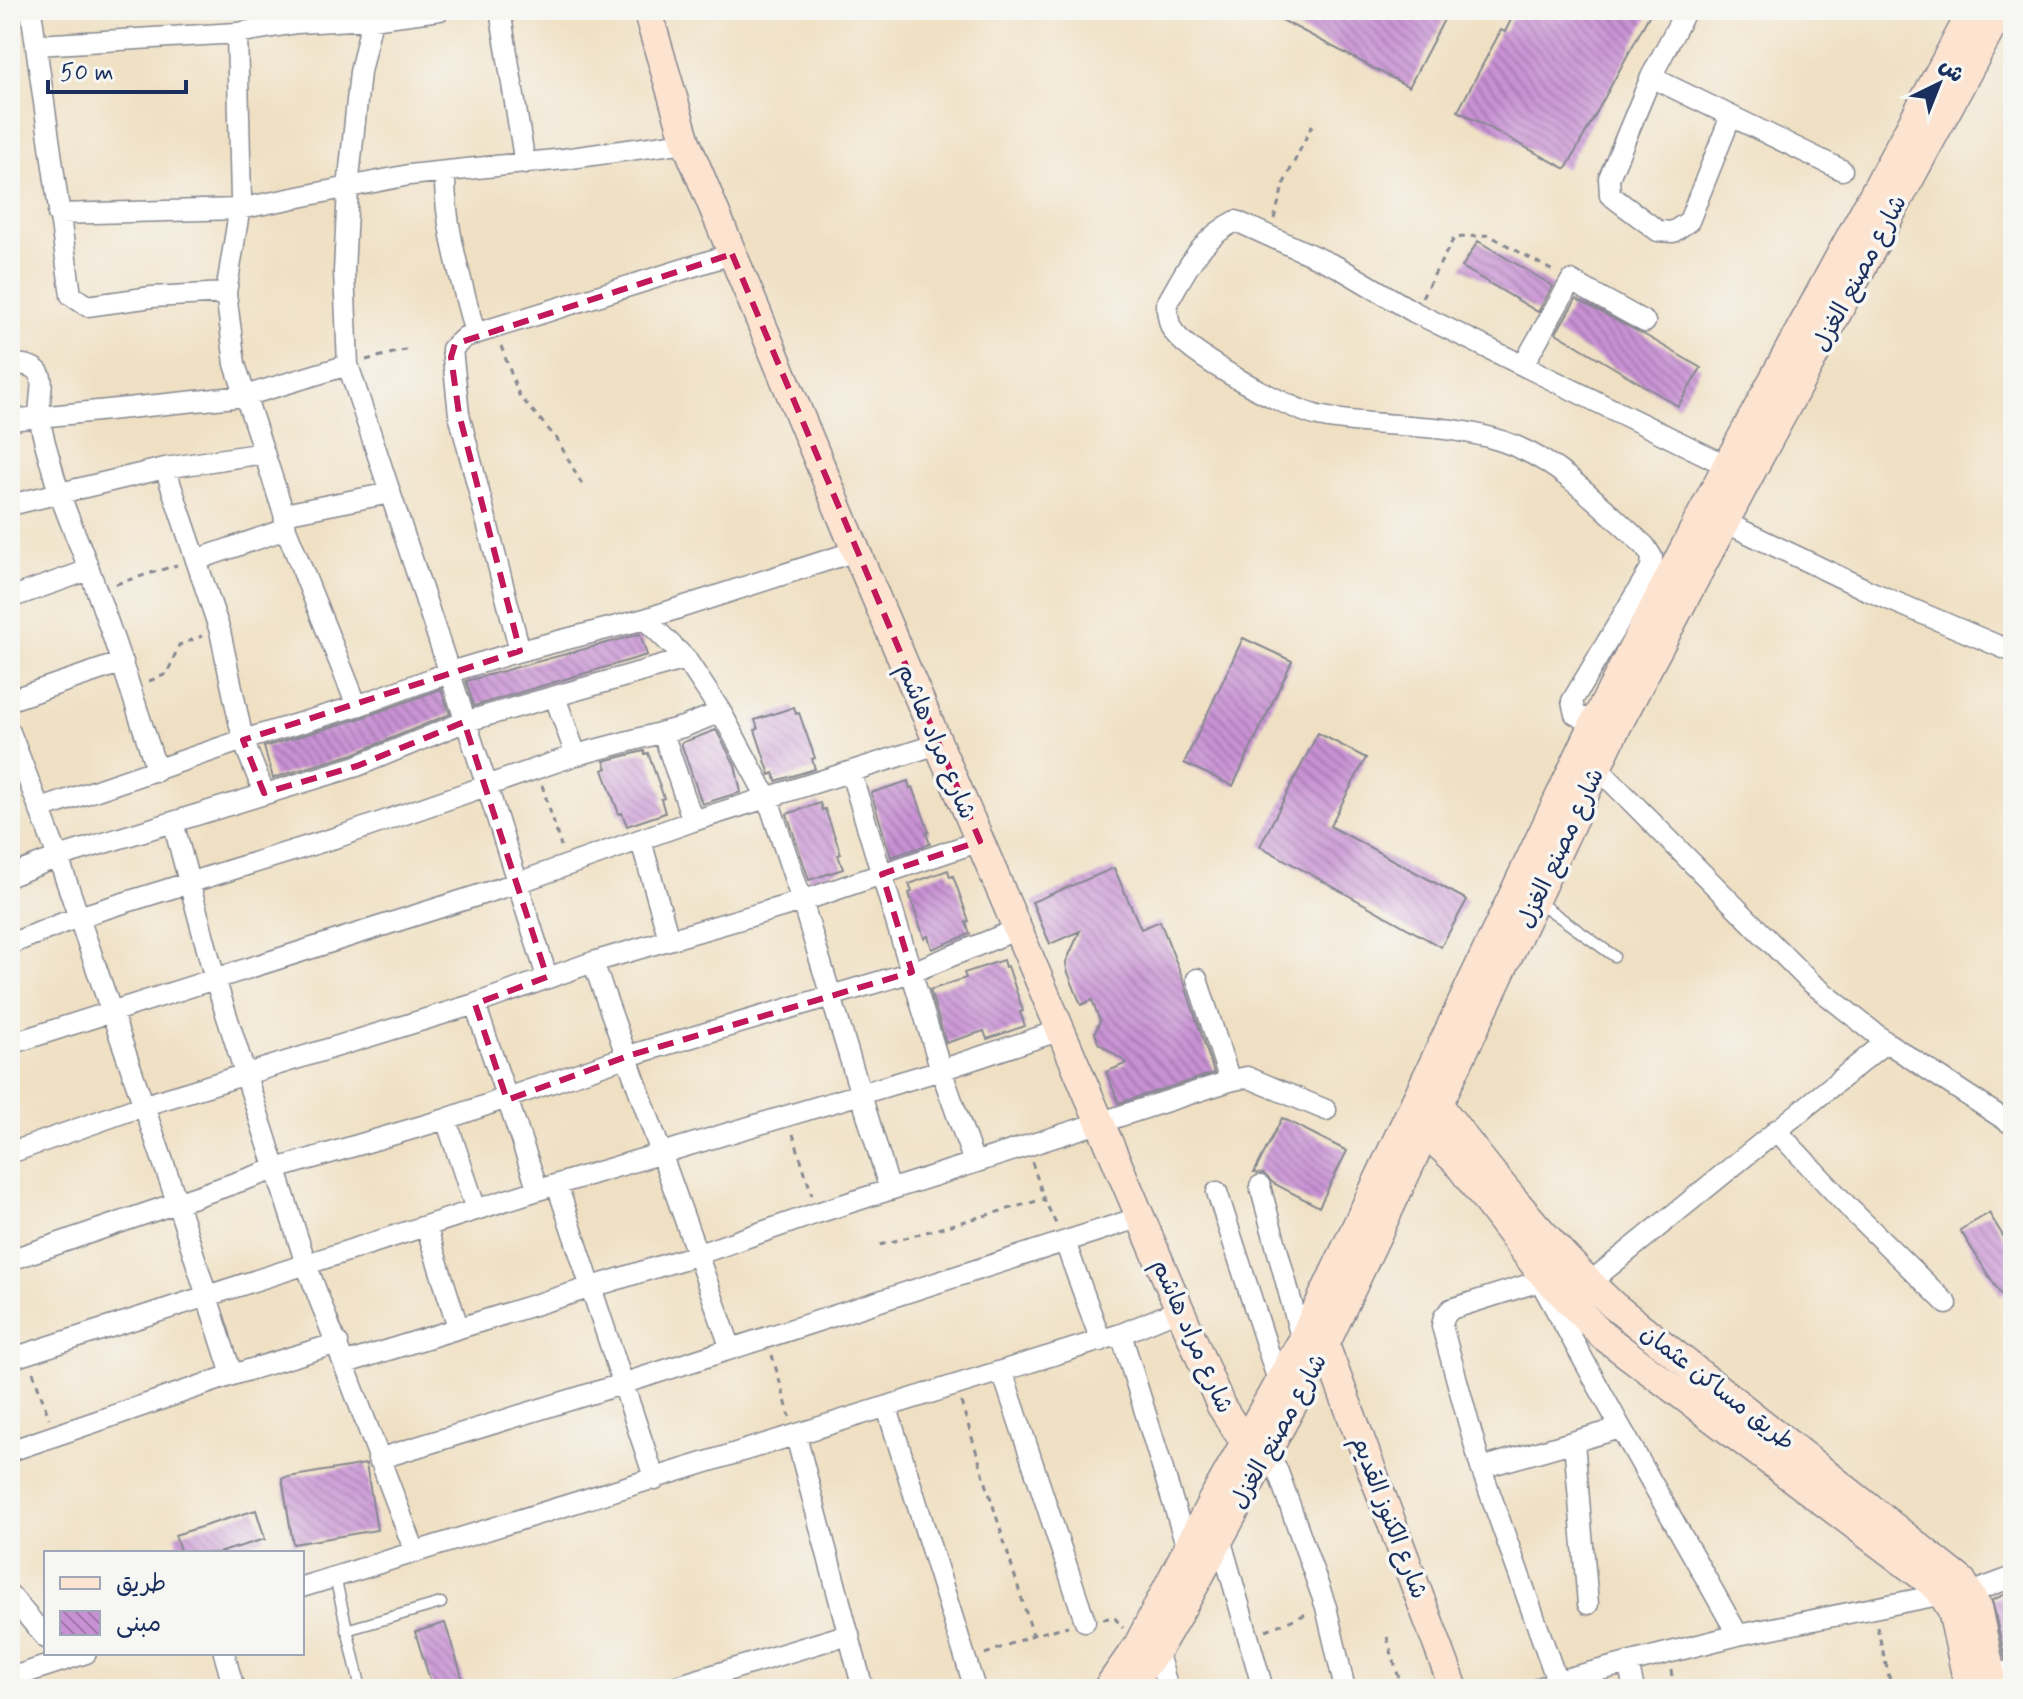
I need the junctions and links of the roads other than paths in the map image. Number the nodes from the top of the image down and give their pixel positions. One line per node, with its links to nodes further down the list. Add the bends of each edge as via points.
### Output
1 (31, 10): 10 (street)
2 (440, 10): 8 (street)
3 (500, 10): 14 (street)
4 (647, 10): 13 (street, شارع مراد هاشم)
5 (1686, 10): 11 (street)
6 (1973, 10): 32 (street, شارع مصنع الغزل)
7 (2001, 10): 32 (street, شارع مصنع الغزل)
8 (372, 19): 9 (street); 17 (street, via 360,72)
9 (237, 33): 10 (street); 18 (street)
10 (37, 45): 19 (street)
11 (1651, 77): 12 (street); 12 (street, via 1609,178 1610,195 1658,231 1673,232 1689,221)
12 (1731, 116): 15 (street)
13 (686, 142): 14 (street); 20 (street, شارع مراد هاشم)
14 (525, 164): 16 (street)
15 (1842, 170)
16 (445, 173): 17 (street); 23 (street, via 455,252)
17 (348, 188): 18 (street); 25 (street)
18 (239, 209): 19 (street); 21 (street)
19 (58, 214): 21 (street, via 71,295 87,306)
20 (732, 254): 23 (street); 38 (street, شارع مراد هاشم)
21 (226, 293): 27 (street, via 233,353)
22 (1645, 322): 26 (street, via 1571,281)
23 (485, 331): 43 (street, via 465,337 452,349 459,414)
24 (10, 364): 28 (street, via 25,364 40,373)
25 (348, 365): 27 (street); 34 (street)
26 (1523, 365): 32 (street); 53 (street, via 1414,312 1338,267 1236,221 1199,248 1166,305 1172,329 1190,347 1284,402 1320,417 1466,432 1516,446 1571,479 1645,546 1651,568 1572,701 1575,714)
27 (245, 396): 28 (street); 30 (street)
28 (39, 417): 29 (street); 33 (street)
29 (10, 420)
30 (264, 453): 31 (street); 37 (street)
31 (165, 468): 33 (street); 39 (street)
32 (1738, 471): 36 (street, شارع مصنع الغزل)
33 (58, 492): 35 (street); 40 (street)
34 (390, 493): 37 (street); 47 (street)
35 (10, 505)
36 (1713, 517): 44 (street); 53 (street, شارع مصنع الغزل)
37 (285, 522): 39 (street); 50 (street)
38 (856, 551): 42 (street); 57 (street, شارع مراد هاشم)
39 (196, 560): 56 (street, via 220,631)
40 (93, 580): 41 (street); 46 (street)
41 (10, 598)
42 (645, 619): 43 (street); 45 (street)
43 (520, 651): 47 (street)
44 (2013, 652)
45 (686, 659): 48 (street); 51 (street)
46 (123, 662): 49 (street); 61 (street)
47 (450, 672): 50 (street); 52 (street)
48 (555, 697): 52 (street); 58 (street)
49 (10, 700)
50 (357, 706): 56 (street)
51 (721, 712): 55 (street); 65 (street)
52 (464, 722): 63 (street); 64 (street, via 357,766)
53 (1604, 729): 59 (street, شارع مصنع الغزل)
54 (10, 732): 60 (street)
55 (663, 733): 58 (street); 67 (street)
56 (243, 740): 61 (street); 64 (street)
57 (938, 744): 62 (street); 70 (street, شارع مراد هاشم)
58 (576, 755): 63 (street)
59 (1589, 759): 76 (street, شارع مصنع الغزل); 92 (street, via 1809,981)
60 (16, 769): 66 (street)
61 (157, 771): 66 (street)
62 (851, 773): 65 (street); 72 (street)
63 (487, 786): 74 (street); 75 (street)
64 (264, 793): 68 (street)
65 (768, 799): 67 (street); 77 (street)
66 (41, 809): 71 (street)
67 (693, 821): 69 (street)
68 (173, 822): 71 (street); 74 (street)
69 (641, 841): 75 (street); 80 (street)
70 (980, 841): 72 (street); 79 (street, شارع مراد هاشم)
71 (58, 857): 73 (street); 78 (street)
72 (882, 874): 77 (street); 84 (street)
73 (10, 876)
74 (190, 881): 78 (street); 86 (street)
75 (517, 883): 85 (street); 86 (street)
76 (1526, 894): 82 (lane); 99 (street, شارع مصنع الغزل)
77 (802, 901): 80 (street); 88 (street)
78 (78, 917): 81 (street); 90 (street)
79 (1018, 929): 84 (street); 91 (street, شارع مراد هاشم)
80 (669, 939): 83 (street)
81 (10, 944)
82 (1614, 956)
83 (593, 962): 85 (street); 94 (street)
84 (912, 972): 88 (street); 95 (street)
85 (547, 977): 89 (street)
86 (215, 979): 90 (street); 96 (street)
87 (1197, 979): 97 (street)
88 (831, 997): 94 (street); 98 (street)
89 (475, 1004): 96 (street); 100 (street)
90 (110, 1010): 93 (street); 101 (street)
91 (1061, 1030): 95 (street); 104 (street, شارع مراد هاشم)
92 (1886, 1042): 106 (street); 107 (street)
93 (10, 1044)
94 (628, 1056): 100 (street); 109 (street)
95 (941, 1070): 98 (street); 111 (street)
96 (245, 1076): 101 (street); 112 (street)
97 (1230, 1081): 102 (street, via 1247,1077); 104 (street)
98 (860, 1092): 109 (street); 115 (street)
99 (1432, 1094): 105 (street, شارع مصنع الغزل); 110 (street, طريق مساكن عثمان)
100 (507, 1100): 103 (street); 114 (street)
101 (142, 1106): 108 (street); 117 (street)
102 (1326, 1110)
103 (446, 1119): 112 (street); 118 (street)
104 (1101, 1122): 111 (street); 119 (street, شارع مراد هاشم)
105 (1417, 1124): 110 (street, طريق مساكن عثمان); 135 (street, شارع مصنع الغزل)
106 (2013, 1125)
107 (1776, 1130): 126 (street); 129 (street)
108 (10, 1153)
109 (660, 1153): 114 (street); 122 (street)
110 (1463, 1153): 125 (street, طريق مساكن عثمان); 126 (street, طريق مساكن عثمان)
111 (974, 1162): 115 (street)
112 (276, 1169): 117 (street); 124 (street)
113 (1260, 1186): 135 (street)
114 (548, 1188): 118 (street); 127 (street)
115 (890, 1190): 122 (street)
116 (1217, 1192): 142 (street)
117 (177, 1202): 123 (street); 128 (street)
118 (476, 1210): 120 (street)
119 (1141, 1217): 121 (street); 130 (street, شارع مراد هاشم)
120 (426, 1226): 124 (street); 131 (street)
121 (1065, 1242): 133 (street); 136 (street)
122 (696, 1255): 127 (street); 136 (street)
123 (10, 1260)
124 (306, 1264): 128 (street); 134 (street)
125 (1543, 1279): 144 (street); 150 (street, via 1451,1309 1444,1317 1442,1326); 158 (street, طريق مساكن عثمان, via 1626,1355)
126 (1589, 1283): 158 (street, طريق مساكن عثمان, via 1951,1570)
127 (590, 1287): 131 (street); 141 (street)
128 (207, 1295): 137 (street); 140 (street)
129 (1947, 1304)
130 (1181, 1309): 132 (street); 147 (street, شارع مراد هاشم, via 1221,1406 1237,1431)
131 (458, 1327): 138 (street)
132 (1121, 1334): 133 (street); 153 (street)
133 (1101, 1341): 139 (street)
134 (338, 1343): 138 (street); 140 (street)
135 (1313, 1343): 142 (street, شارع مصنع الغزل); 147 (street, شارع مصنع الغزل); 184 (street, شارع الكنوز القديم)
136 (731, 1349): 141 (street)
137 (18, 1356)
138 (346, 1363): 149 (street)
139 (1002, 1371): 143 (street); 162 (street)
140 (232, 1375): 148 (street)
141 (622, 1384): 149 (street); 151 (street)
142 (1279, 1384): 147 (street, شارع مصنع الغزل)
143 (887, 1408): 145 (street); 178 (street)
144 (1621, 1428): 146 (street); 165 (street)
145 (796, 1436): 151 (street); 164 (street)
146 (1574, 1442): 150 (street); 161 (street)
147 (1257, 1444): 152 (street, شارع مصنع الغزل); 153 (street, شارع مصنع الغزل, via 1213,1499); 183 (street, via 1278,1472 1326,1607)
148 (10, 1451)
149 (378, 1459): 154 (street)
150 (1481, 1468): 172 (street)
151 (655, 1480): 154 (street)
152 (1220, 1538): 167 (street, شارع مصنع الغزل); 182 (street)
153 (1188, 1551): 167 (street, شارع مصنع الغزل)
154 (415, 1552): 155 (street)
155 (335, 1577): 157 (street); 163 (lane)
156 (2013, 1577): 158 (street)
157 (304, 1586)
158 (1957, 1593): 165 (street); 173 (street, طريق مساكن عثمان, via 1952,1610)
159 (10, 1595): 166 (street)
160 (441, 1603): 163 (lane)
161 (1588, 1604)
162 (1085, 1621)
163 (346, 1630): 175 (lane)
164 (849, 1634): 176 (street); 177 (street)
165 (1738, 1635): 170 (street)
166 (44, 1636)
167 (1147, 1647): 179 (street, شارع مصنع الغزل); 180 (street, شارع مصنع الغزل); 181 (street)
168 (225, 1655): 174 (street)
169 (62, 1656): 171 (street)
170 (1628, 1663): 172 (street); 186 (street)
171 (10, 1678)
172 (1557, 1681): 185 (street)
173 (1992, 1681)
174 (234, 1689)
175 (361, 1689)
176 (667, 1689)
177 (863, 1689)
178 (975, 1689)
179 (1107, 1689)
180 (1128, 1689)
181 (1168, 1689)
182 (1263, 1689)
183 (1345, 1689)
184 (1454, 1689)
185 (1537, 1689)
186 (1634, 1689)

